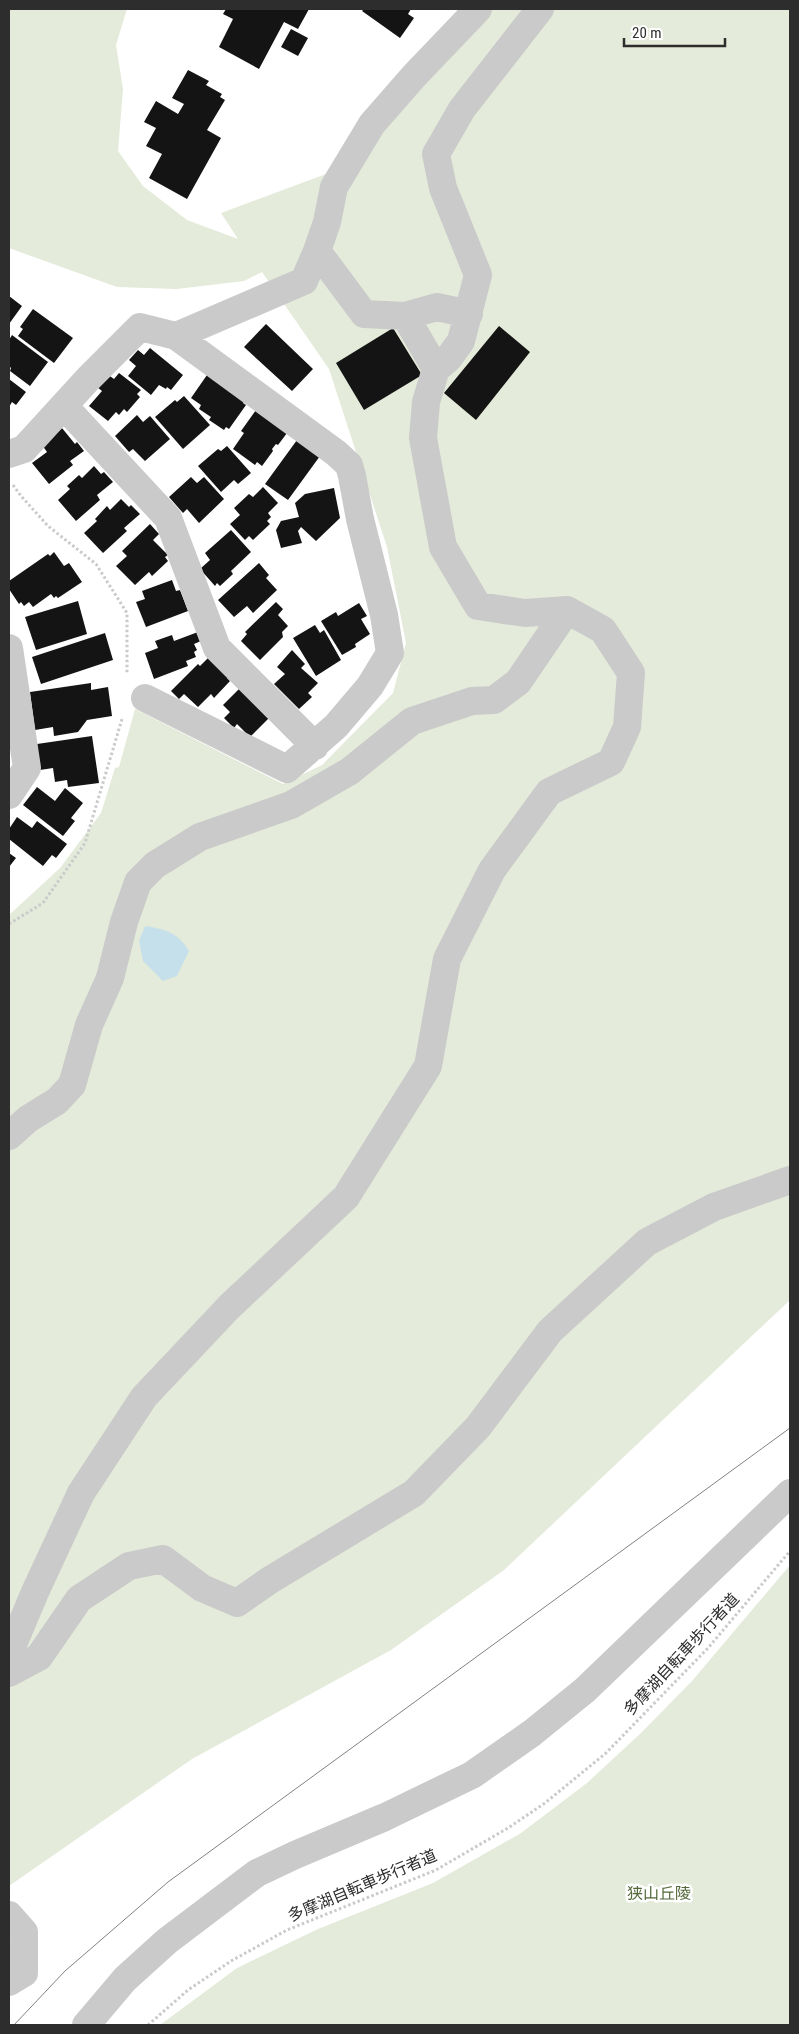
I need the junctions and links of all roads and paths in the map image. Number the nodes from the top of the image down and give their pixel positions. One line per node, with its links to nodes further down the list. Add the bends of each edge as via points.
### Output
1 (478, 9): 3 (street, via 372,124 334,187)
2 (540, 9): 4 (street, via 462,109 436,154 443,188 478,275)
3 (317, 251): 5 (street, via 364,314); 6 (street, via 304,281)
4 (468, 314): 5 (street, via 437,307); 7 (street, via 461,341)
5 (405, 316): 7 (street)
6 (176, 336): 8 (street, via 140,327); 16 (street, via 336,453 348,465 352,476 390,653 370,686)
7 (436, 369): 11 (street, via 426,402 423,438 443,547 478,606 525,613)
8 (64, 406): 9 (street); 16 (street, via 168,518 217,648)
9 (14, 448)
10 (9, 478): 13 (path, via 48,526 96,564 127,613)
11 (568, 610): 19 (street, via 518,682 494,700 472,702 412,720 350,771 291,805 200,837 154,865 138,882 110,978 89,1024 72,1085 57,1102 28,1119); 23 (street, via 603,630 631,674 627,727 611,762 548,792 492,870 447,959 428,1066 346,1198 229,1307 144,1397 80,1493)
12 (9, 648): 17 (street, via 27,768)
13 (128, 676)
14 (145, 698): 16 (street, via 287,770)
15 (123, 716): 18 (path, via 85,843 43,903)
16 (315, 746)
17 (9, 794)
18 (9, 924)
19 (9, 1136)
20 (790, 1180): 24 (street, via 714,1207 647,1242 550,1331 478,1427 414,1493 237,1603 202,1588 163,1558 129,1566 79,1599 39,1657)
21 (790, 1493): 27 (street, via 585,1690 532,1733 472,1774 385,1817 257,1873 167,1941 126,1979)
22 (790, 1551): 28 (path, 多摩湖自転車歩行者道, via 708,1648 606,1753 545,1803 436,1870 287,1930 239,1956 188,1990)
23 (9, 1654)
24 (9, 1673)
25 (9, 1915): 26 (street, via 24,1932 24,1973)
26 (9, 1982)
27 (86, 2025)
28 (148, 2025)

